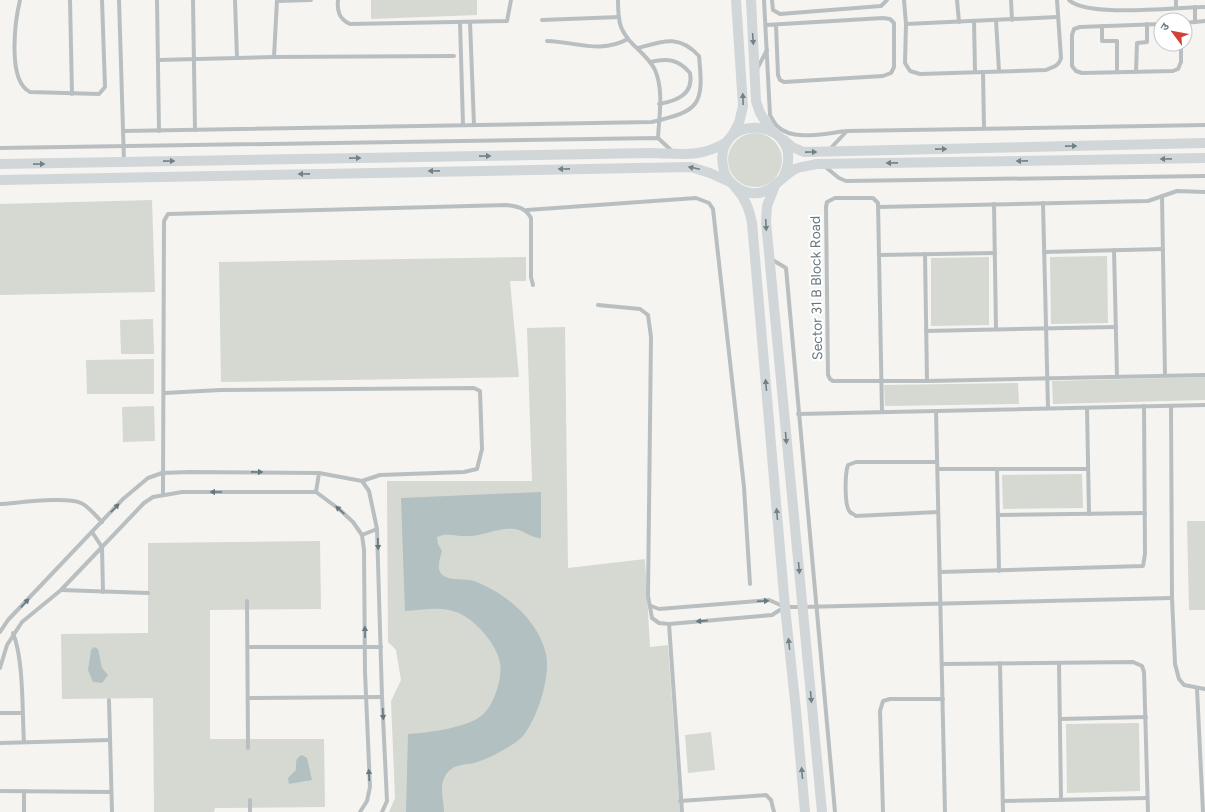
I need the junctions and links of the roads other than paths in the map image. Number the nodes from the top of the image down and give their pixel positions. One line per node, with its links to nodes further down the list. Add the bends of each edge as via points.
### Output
1 (20, 0): 61 (street, via 15,27 16,66 20,84 30,92)
2 (70, 0): 61 (street)
3 (102, 0): 61 (street, via 105,87 99,94)
4 (119, 0): 69 (street)
5 (157, 0): 53 (street)
6 (193, 0): 51 (street)
7 (235, 0): 52 (street)
8 (312, 0): 23 (street)
9 (338, 0): 34 (street, via 339,15 350,24)
10 (511, 0): 35 (street, via 507,21)
11 (618, 0): 27 (street)
12 (736, 0): 74 (street, one-way to 12, via 739,123 743,106)
13 (751, 0): 60 (street, one-way to 60)
14 (764, 0): 41 (street)
15 (772, 0): 16 (street, via 773,10 780,14 881,6)
16 (887, 0)
17 (904, 0): 38 (street)
18 (957, 0): 36 (street)
19 (1011, 0): 31 (street)
20 (1057, 0): 28 (street)
21 (1069, 0): 26 (street, via 1073,4 1097,10)
22 (1176, 0): 26 (street)
23 (277, 1): 50 (street)
24 (1195, 7): 25 (street); 26 (street); 37 (street)
25 (1205, 7)
26 (1176, 8)
27 (619, 17): 29 (street); 44 (street)
28 (1058, 17): 31 (street); 55 (street, via 1060,63 1046,70)
29 (542, 20)
30 (996, 20): 31 (street); 32 (street); 55 (street)
31 (1012, 20)
32 (974, 21): 36 (street); 56 (street)
33 (1205, 21): 37 (street)
34 (460, 22): 35 (street); 65 (street)
35 (470, 22): 64 (street)
36 (958, 22): 38 (street)
37 (1195, 22)
38 (906, 24): 56 (street, via 905,63 910,71 920,74)
39 (1147, 24): 40 (street); 43 (street); 59 (street, via 1147,42 1137,43)
40 (1153, 24)
41 (766, 25): 42 (street); 47 (street)
42 (776, 25): 42 (street, via 890,19 894,23 894,67 891,73 883,76 784,82 778,75)
43 (1102, 26): 58 (street, via 1102,41 1117,41); 58 (street, via 1074,29 1072,66 1082,73)
44 (628, 39): 45 (street, via 615,46 606,47); 46 (street)
45 (547, 41)
46 (638, 48): 54 (street); 63 (street, via 677,41 687,44 699,56 700,96 697,104 675,117)
47 (767, 48): 60 (street); 71 (street, via 770,115 776,126 788,133 804,135)
48 (1181, 52): 59 (street, via 1178,69)
49 (454, 56): 50 (street)
50 (274, 57): 52 (street)
51 (192, 58): 52 (street); 53 (street); 68 (street)
52 (237, 58)
53 (158, 60): 70 (street)
54 (650, 62): 62 (street, via 657,77); 62 (street, via 674,60 690,73 691,81 683,96)
55 (999, 71): 57 (street)
56 (975, 72): 57 (street)
57 (983, 72): 67 (street)
58 (1117, 72): 59 (street)
59 (1136, 72)
60 (755, 73): 72 (street, via 756,100 760,113)
61 (72, 94)
62 (659, 104): 63 (street)
63 (658, 121): 64 (street); 73 (street)
64 (474, 124): 65 (street)
65 (463, 125): 68 (street)
66 (1205, 125): 67 (street)
67 (984, 128): 71 (street)
68 (195, 130): 70 (street)
69 (123, 131): 70 (street); 76 (street)
70 (159, 131)
71 (847, 131): 78 (street)
72 (774, 133): 74 (street, via 754,126 743,129); 78 (street, one-way to 78, via 792,148 804,152); 85 (street, via 787,151 788,165)
73 (658, 138): 76 (street); 79 (street)
74 (729, 139): 79 (street, via 711,151 692,155); 87 (street, via 722,157 724,173)
75 (1205, 143): 78 (street, one-way to 75)
76 (124, 146): 77 (street); 81 (street)
77 (0, 148)
78 (827, 152)
79 (674, 154): 81 (street, one-way to 79)
80 (1205, 158): 83 (street, one-way to 83)
81 (124, 162): 82 (street, one-way to 81)
82 (0, 164)
83 (821, 164): 84 (street, via 846,181); 85 (street, via 796,168)
84 (1205, 176)
85 (783, 178): 88 (street)
86 (0, 180): 87 (street, one-way to 86, via 691,167)
87 (732, 184): 88 (street, via 751,193); 152 (street, one-way to 87, via 752,223 743,195)
88 (774, 188): 101 (street, one-way to 101, via 767,206)
89 (1205, 192): 90 (street, via 1177,191)
90 (1162, 196): 91 (street, via 1148,201); 95 (street)
91 (1043, 203): 92 (street); 97 (street)
92 (994, 204): 93 (street); 98 (street)
93 (878, 207): 100 (street); 112 (street, Sector 31 B Block Road, via 877,201 868,198 835,198 827,202 828,374 833,381)
94 (527, 210): 102 (street, via 531,218 531,277); 114 (street, via 507,205 168,214 164,221); 144 (street, via 696,198 709,203 713,209 744,487)
95 (1163, 249): 96 (street); 109 (street)
96 (1114, 250): 97 (street); 104 (street)
97 (1044, 252): 105 (street)
98 (995, 253): 99 (street); 106 (street)
99 (925, 254): 100 (street); 107 (street)
100 (878, 255): 112 (street)
101 (769, 257): 122 (street, via 786,268); 153 (street, one-way to 153)
102 (534, 285)
103 (598, 306): 151 (street, via 640,309 648,315 651,337 648,596)
104 (1116, 327): 105 (street); 110 (street)
105 (1046, 328): 106 (street); 111 (street)
106 (996, 329): 107 (street)
107 (926, 331): 113 (street)
108 (1205, 375): 109 (street, Sector 31 B Block Road)
109 (1165, 376): 110 (street, Sector 31 B Block Road)
110 (1117, 377): 111 (street, Sector 31 B Block Road)
111 (1047, 378): 113 (street, Sector 31 B Block Road); 118 (street)
112 (881, 381): 113 (street, Sector 31 B Block Road); 121 (street)
113 (927, 381)
114 (165, 393): 127 (street); 129 (street, via 220,390 466,388 480,391 482,449 477,469 464,472 380,475)
115 (1205, 405): 117 (street)
116 (1144, 406): 117 (street); 119 (street); 134 (street)
117 (1171, 406): 148 (street)
118 (1048, 408): 119 (street); 120 (street)
119 (1087, 408): 126 (street)
120 (936, 411): 121 (street); 123 (street)
121 (882, 412): 122 (street)
122 (798, 414): 154 (street)
123 (937, 462): 124 (street); 133 (street, via 856,462 848,465 845,472 847,506 856,516)
124 (938, 469): 125 (street); 133 (street)
125 (997, 469): 126 (street); 136 (street)
126 (1088, 469): 135 (street)
127 (162, 473): 128 (street, one-way to 128); 131 (street); 137 (street, one-way to 127, via 143,482)
128 (319, 473): 129 (street); 130 (street)
129 (362, 481): 138 (street, via 369,491)
130 (316, 492): 131 (street, one-way to 131); 140 (street, one-way to 130, via 353,522)
131 (163, 494): 141 (street, via 144,503)
132 (0, 504): 137 (street, via 77,502 82,503)
133 (938, 512): 143 (street)
134 (1145, 513): 135 (street); 142 (street, via 1143,566)
135 (1090, 514): 136 (street)
136 (998, 515): 142 (street)
137 (102, 522): 139 (street)
138 (377, 529): 140 (street); 160 (street, one-way to 160)
139 (92, 532): 141 (street); 156 (street, one-way to 139, via 8,620)
140 (362, 535): 159 (street, one-way to 140)
141 (102, 547): 145 (street); 146 (street)
142 (999, 571): 143 (street)
143 (940, 572): 150 (street)
144 (750, 584)
145 (61, 590): 146 (street); 157 (street, via 22,622)
146 (103, 592): 147 (street)
147 (148, 593)
148 (1172, 598): 150 (street); 165 (street, via 1175,664 1179,679 1184,685)
149 (247, 601): 158 (street)
150 (940, 605): 154 (street); 163 (street)
151 (651, 606): 152 (street, one-way to 152, via 659,609 769,600); 155 (street, via 654,620)
152 (784, 607): 153 (street); 155 (street, one-way to 155, via 772,615); 195 (street, one-way to 152)
153 (802, 607): 154 (street); 196 (street, one-way to 196)
154 (816, 607): 197 (street)
155 (669, 624): 187 (street)
156 (0, 632)
157 (14, 633): 164 (street, via 7,645); 173 (street, via 18,648)
158 (248, 647): 159 (street); 168 (street)
159 (365, 647): 160 (street); 169 (street)
160 (381, 647): 167 (street)
161 (1059, 662): 162 (street); 174 (street, via 1133,662 1142,666); 175 (street)
162 (1000, 663): 163 (street); 186 (street)
163 (942, 664): 170 (street)
164 (0, 668)
165 (1197, 689): 166 (street); 202 (street)
166 (1205, 689)
167 (382, 697): 169 (street); 192 (street, one-way to 192, via 387,801)
168 (249, 698): 169 (street); 179 (street)
169 (366, 698): 191 (street, one-way to 169, via 367,801 370,786)
170 (943, 699): 198 (street, via 882,701 880,711); 199 (street)
171 (109, 700): 176 (street)
172 (0, 713): 173 (street)
173 (22, 713): 177 (street)
174 (1146, 716): 175 (street); 183 (street)
175 (1060, 719): 184 (street)
176 (110, 740): 177 (street); 182 (street)
177 (24, 742): 178 (street)
178 (0, 743)
179 (248, 748)
180 (0, 791): 181 (street)
181 (24, 791): 182 (street); 188 (street)
182 (111, 792): 189 (street)
183 (1148, 798): 184 (street); 201 (street)
184 (1061, 799): 186 (street)
185 (250, 800): 190 (street)
186 (1003, 801): 200 (street)
187 (680, 802): 193 (street); 194 (street, via 766,795 771,800)
188 (24, 812)
189 (112, 812)
190 (250, 812)
191 (360, 812)
192 (382, 812)
193 (682, 812)
194 (774, 812)
195 (805, 812)
196 (822, 812)
197 (835, 812)
198 (883, 812)
199 (945, 812)
200 (1003, 812)
201 (1148, 812)
202 (1203, 812)

